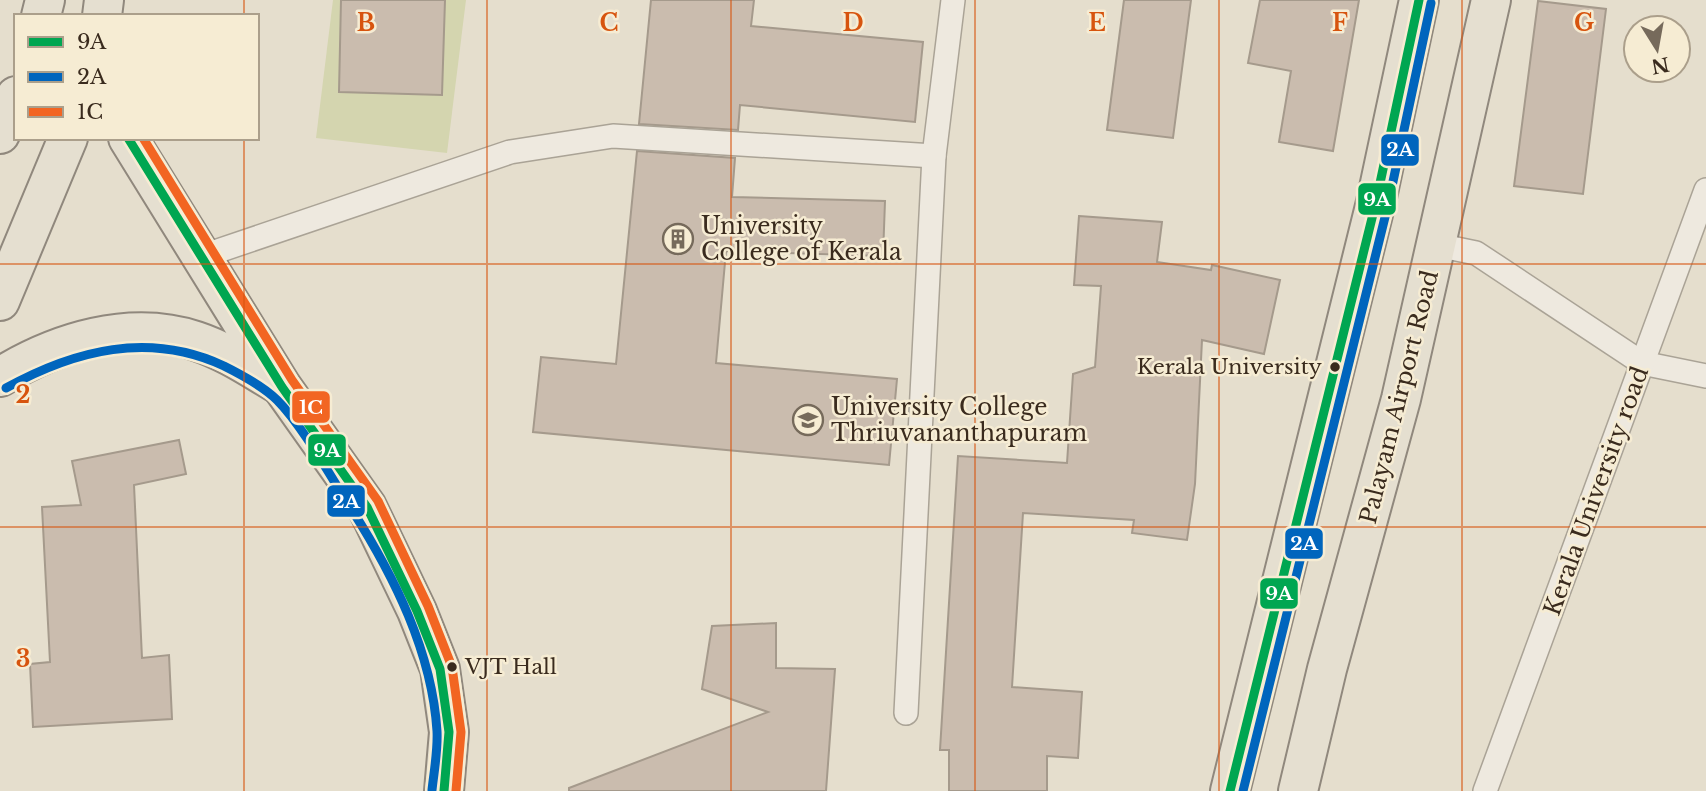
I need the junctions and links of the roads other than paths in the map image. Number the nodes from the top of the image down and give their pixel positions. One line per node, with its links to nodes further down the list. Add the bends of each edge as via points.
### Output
1 (953, 0): 8 (lane)
2 (1419, 0): 19 (main road, via 1376,202)
3 (1491, 0): 10 (main road, Palayam Airport Road)
4 (14, 101): 5 (main road)
5 (0, 134)
6 (67, 140): 12 (main road)
7 (129, 140): 11 (main road)
8 (934, 156): 11 (lane, via 613,136 510,152); 17 (lane)
9 (1706, 190): 13 (lane, Kerala University road)
10 (1437, 245): 13 (lane, via 1476,253); 20 (main road, Palayam Airport Road)
11 (203, 256): 16 (main road)
12 (0, 301)
13 (1642, 363): 14 (lane); 21 (lane, Kerala University road)
14 (1706, 376)
15 (0, 377): 16 (main road, via 31,357 77,341 136,332 195,341)
16 (282, 387): 18 (main road, via 367,507 417,611 442,682 449,732)
17 (906, 713)
18 (444, 791)
19 (1230, 791)
20 (1297, 791)
21 (1485, 791)

